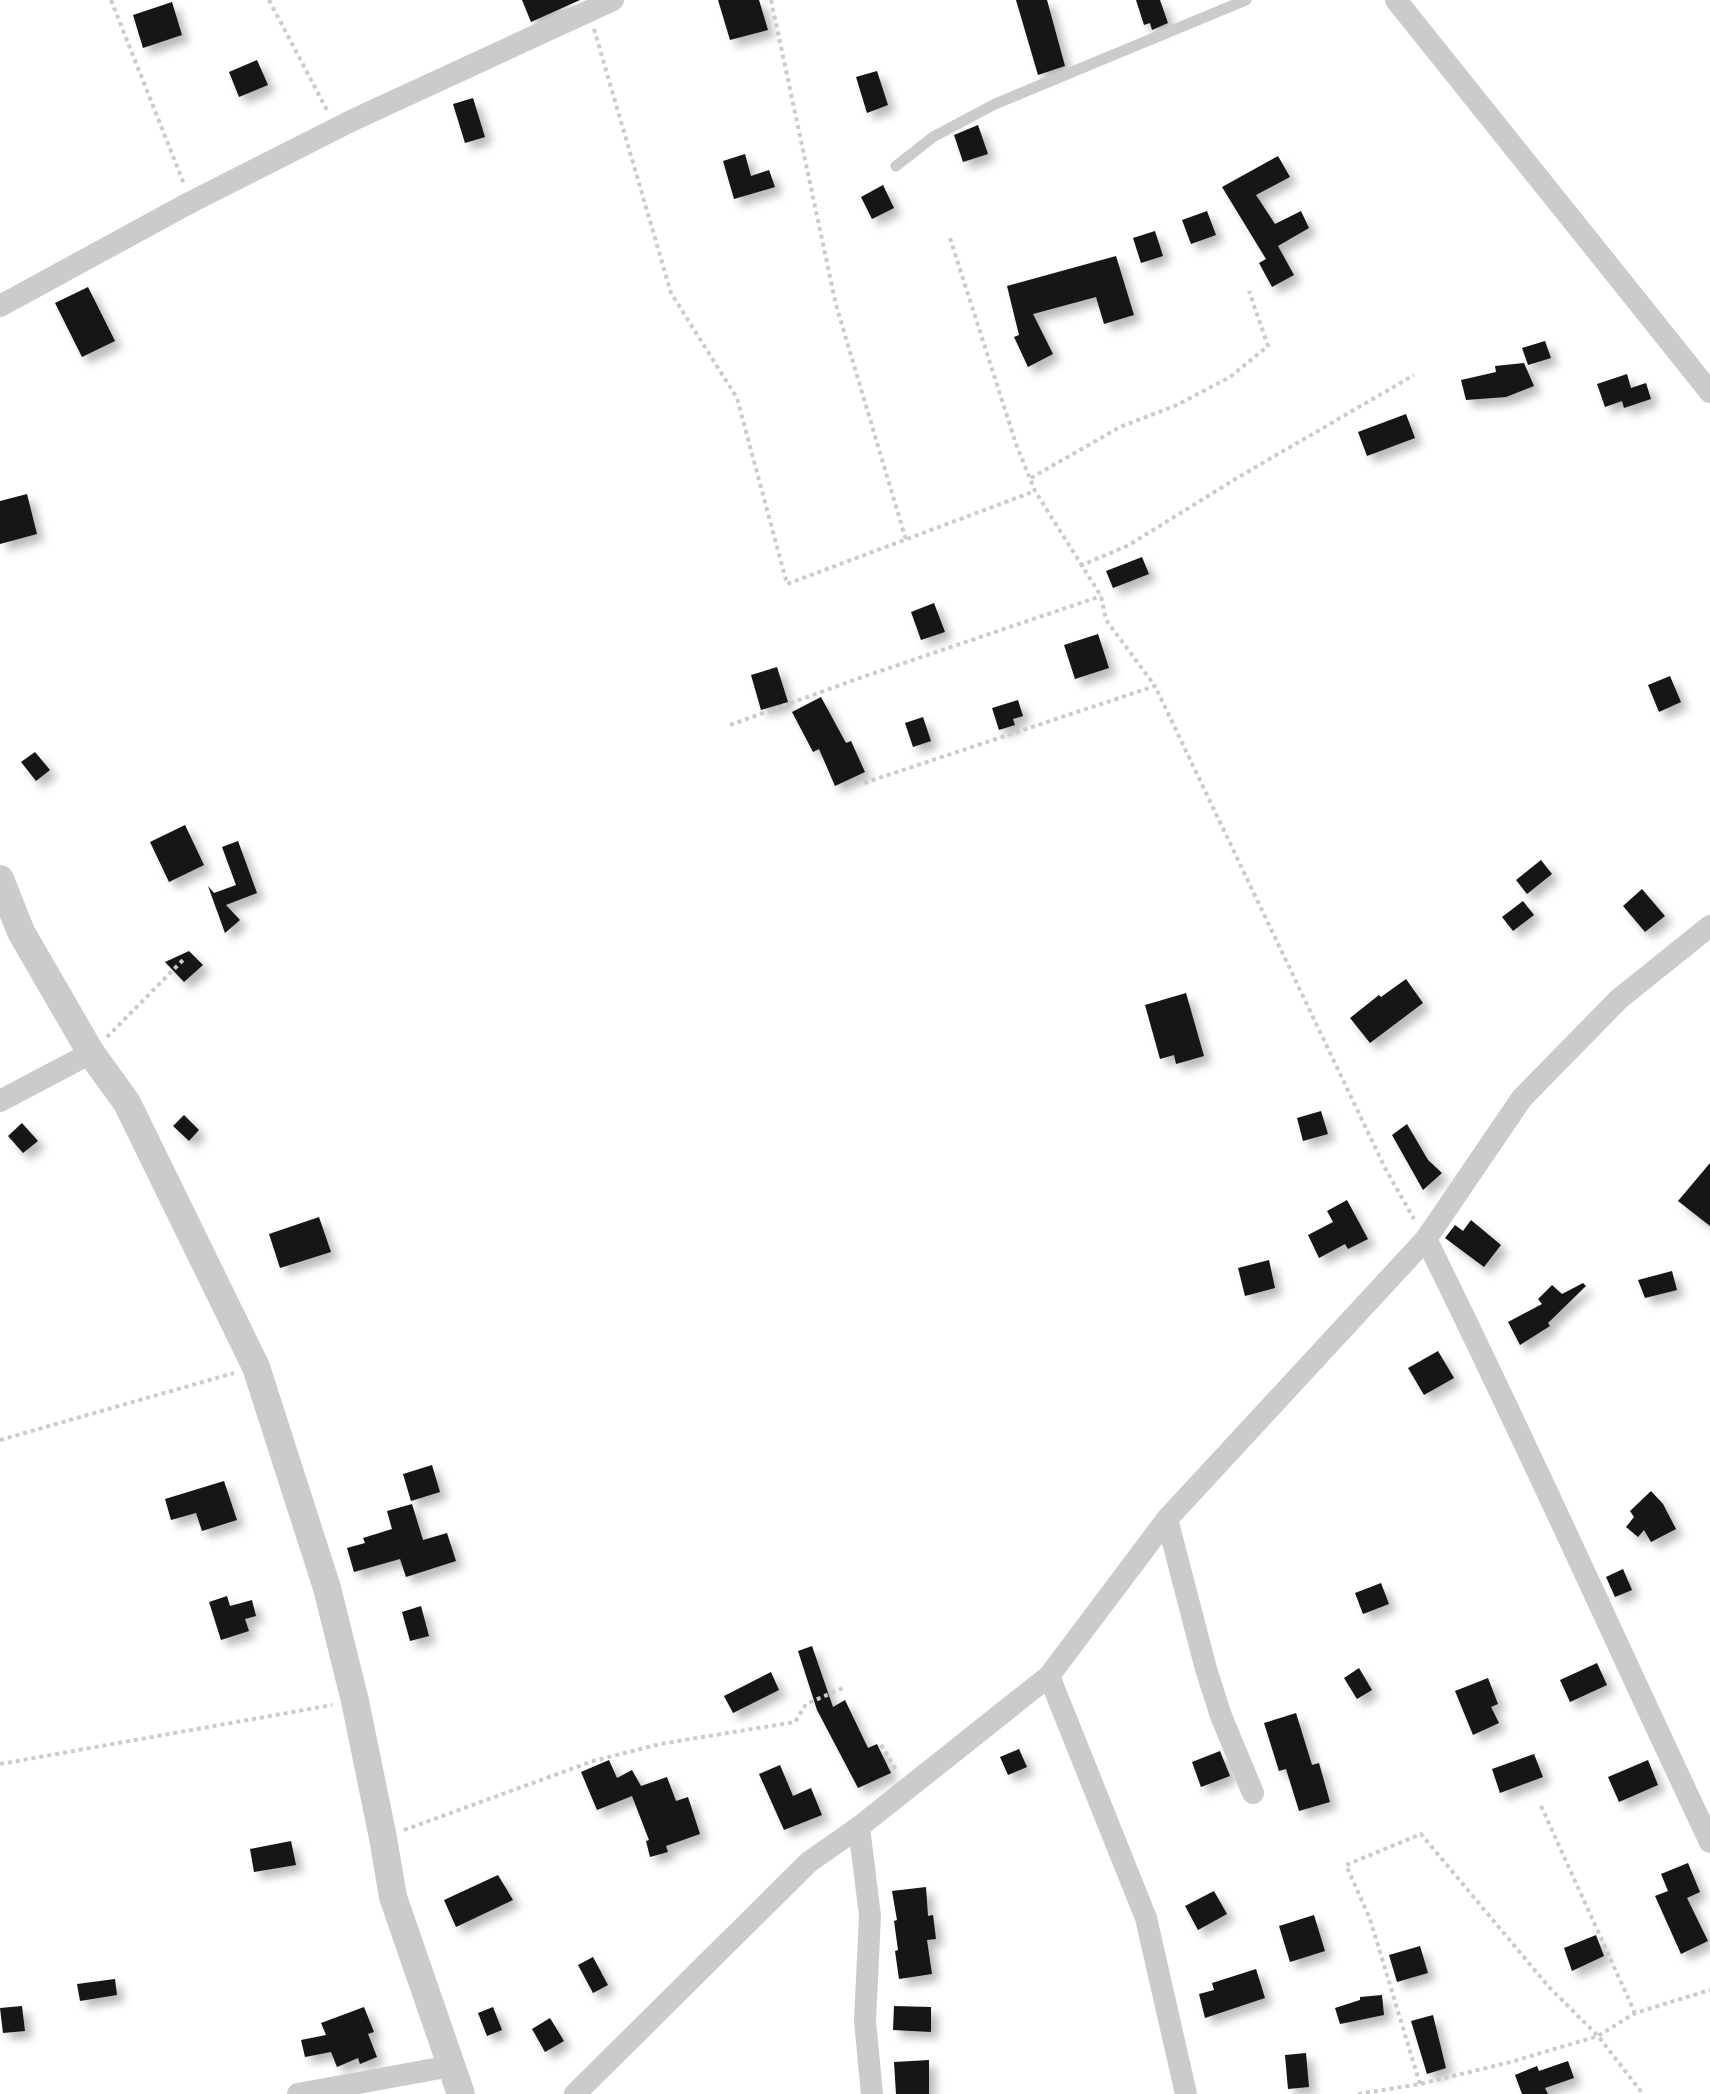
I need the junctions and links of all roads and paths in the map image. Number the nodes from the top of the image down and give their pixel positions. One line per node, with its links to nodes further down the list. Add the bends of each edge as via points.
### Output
1 (111, 0): 10 (path)
2 (269, 0): 8 (path)
3 (613, 0): 7 (street)
4 (771, 0): 18 (path, via 836,305)
5 (1246, 0): 9 (lane, via 995,104 933,137)
6 (1396, 0): 15 (street)
7 (589, 11): 8 (street); 18 (path, via 671,293 737,398 787,584)
8 (337, 128): 10 (street)
9 (896, 166)
10 (191, 202): 13 (street)
11 (950, 238): 16 (path)
12 (1249, 291): 16 (path, via 1268,346 1230,377 1120,427)
13 (0, 306)
14 (1414, 375): 19 (path, via 1129,545)
15 (1710, 392)
16 (1031, 478): 17 (path)
17 (1035, 491): 18 (path); 19 (path)
18 (906, 540)
19 (1080, 566): 20 (path)
20 (1101, 596): 21 (path, via 1106,620); 22 (path)
21 (1155, 686): 23 (path); 29 (path, via 1385,1168)
22 (730, 725)
23 (864, 783)
24 (0, 879): 27 (street, via 21,932)
25 (1710, 926): 29 (street, via 1619,999 1522,1098)
26 (183, 960): 27 (path)
27 (91, 1053): 28 (street); 30 (street, via 127,1103)
28 (0, 1101)
29 (1426, 1239): 32 (street); 43 (street)
30 (256, 1367): 31 (path); 35 (street, via 327,1588)
31 (0, 1440)
32 (1167, 1519): 33 (street); 39 (street, via 1206,1669)
33 (1049, 1676): 38 (street); 53 (street, via 1146,1918)
34 (843, 1688): 42 (path, via 806,1704 795,1722 593,1761)
35 (355, 1701): 37 (path); 42 (street)
36 (881, 1745): 38 (path)
37 (0, 1764)
38 (904, 1791): 41 (street)
39 (1253, 1793)
40 (1541, 1806): 45 (path)
41 (859, 1827): 51 (street, via 809,1862); 52 (street, via 870,1916 865,2021)
42 (383, 1838): 47 (street, via 393,1897)
43 (1710, 1842)
44 (1710, 1990): 45 (path)
45 (1635, 2013): 46 (path)
46 (1598, 2036): 48 (path); 48 (path, via 1548,1986 1421,1834 1346,1865 1370,1919); 55 (path)
47 (451, 2066): 49 (street); 50 (street)
48 (1420, 2084): 54 (path)
49 (298, 2094)
50 (461, 2094)
51 (575, 2094)
52 (872, 2094)
53 (1186, 2094)
54 (1358, 2094)
55 (1643, 2094)

